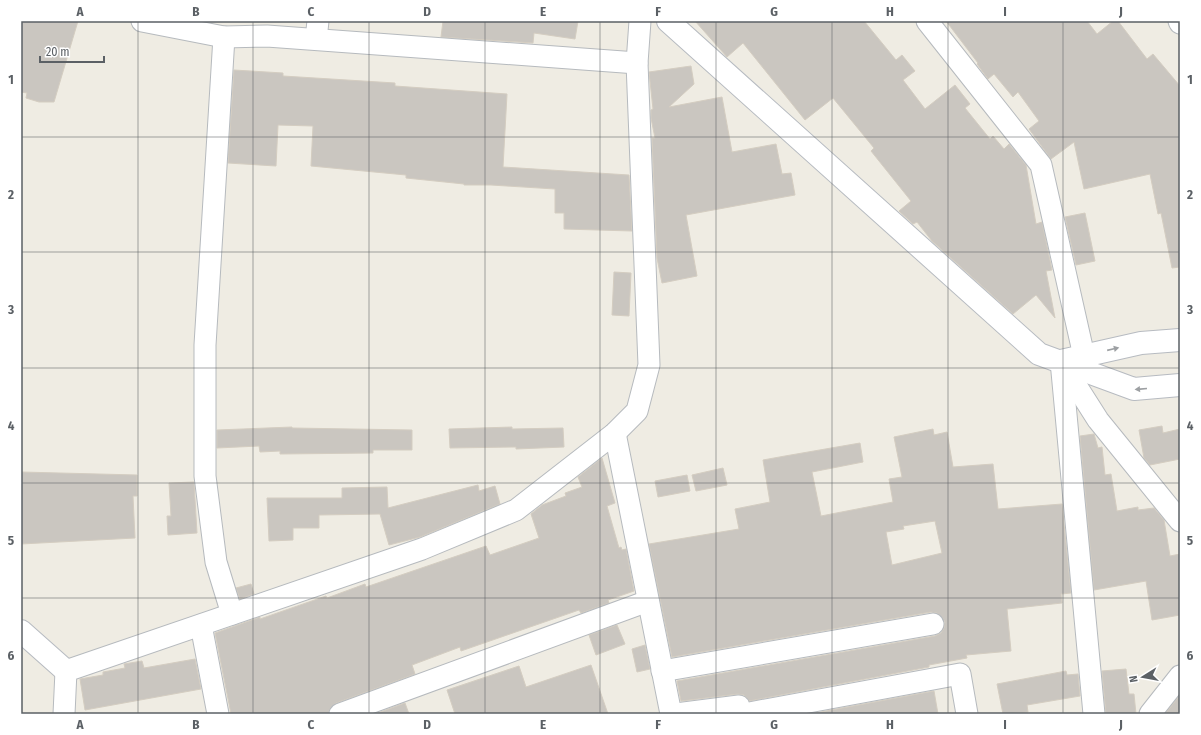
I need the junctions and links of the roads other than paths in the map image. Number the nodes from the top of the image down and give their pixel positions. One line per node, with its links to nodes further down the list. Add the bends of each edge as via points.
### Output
1 (142, 21): 6 (street)
2 (640, 21): 7 (street)
3 (668, 21): 10 (street, via 1039,354)
4 (927, 21): 9 (street, via 1041,165)
5 (317, 30): 6 (street, via 267,36); 7 (street)
6 (224, 37): 15 (street, via 205,345 206,476 216,562)
7 (637, 63): 12 (street, via 649,365 637,411)
8 (1180, 340): 9 (street, one-way to 8, via 1141,343)
9 (1084, 356): 10 (street)
10 (1061, 361): 11 (street, one-way to 10, via 1134,389); 13 (street, via 1098,420); 29 (street)
11 (1180, 385)
12 (615, 434): 14 (street); 15 (street, via 516,510 422,549)
13 (1180, 521)
14 (648, 601): 20 (street); 24 (street)
15 (232, 614): 17 (street)
16 (933, 624): 20 (street)
17 (201, 625): 19 (street); 23 (street)
18 (21, 631): 19 (street)
19 (66, 671): 22 (street)
20 (662, 671): 25 (street)
21 (1180, 676): 30 (street)
22 (64, 714)
23 (218, 714)
24 (340, 714)
25 (671, 714)
26 (676, 714): 27 (street, via 740,706)
27 (742, 714): 28 (street, via 960,674)
28 (967, 714)
29 (1094, 714)
30 (1150, 714)

